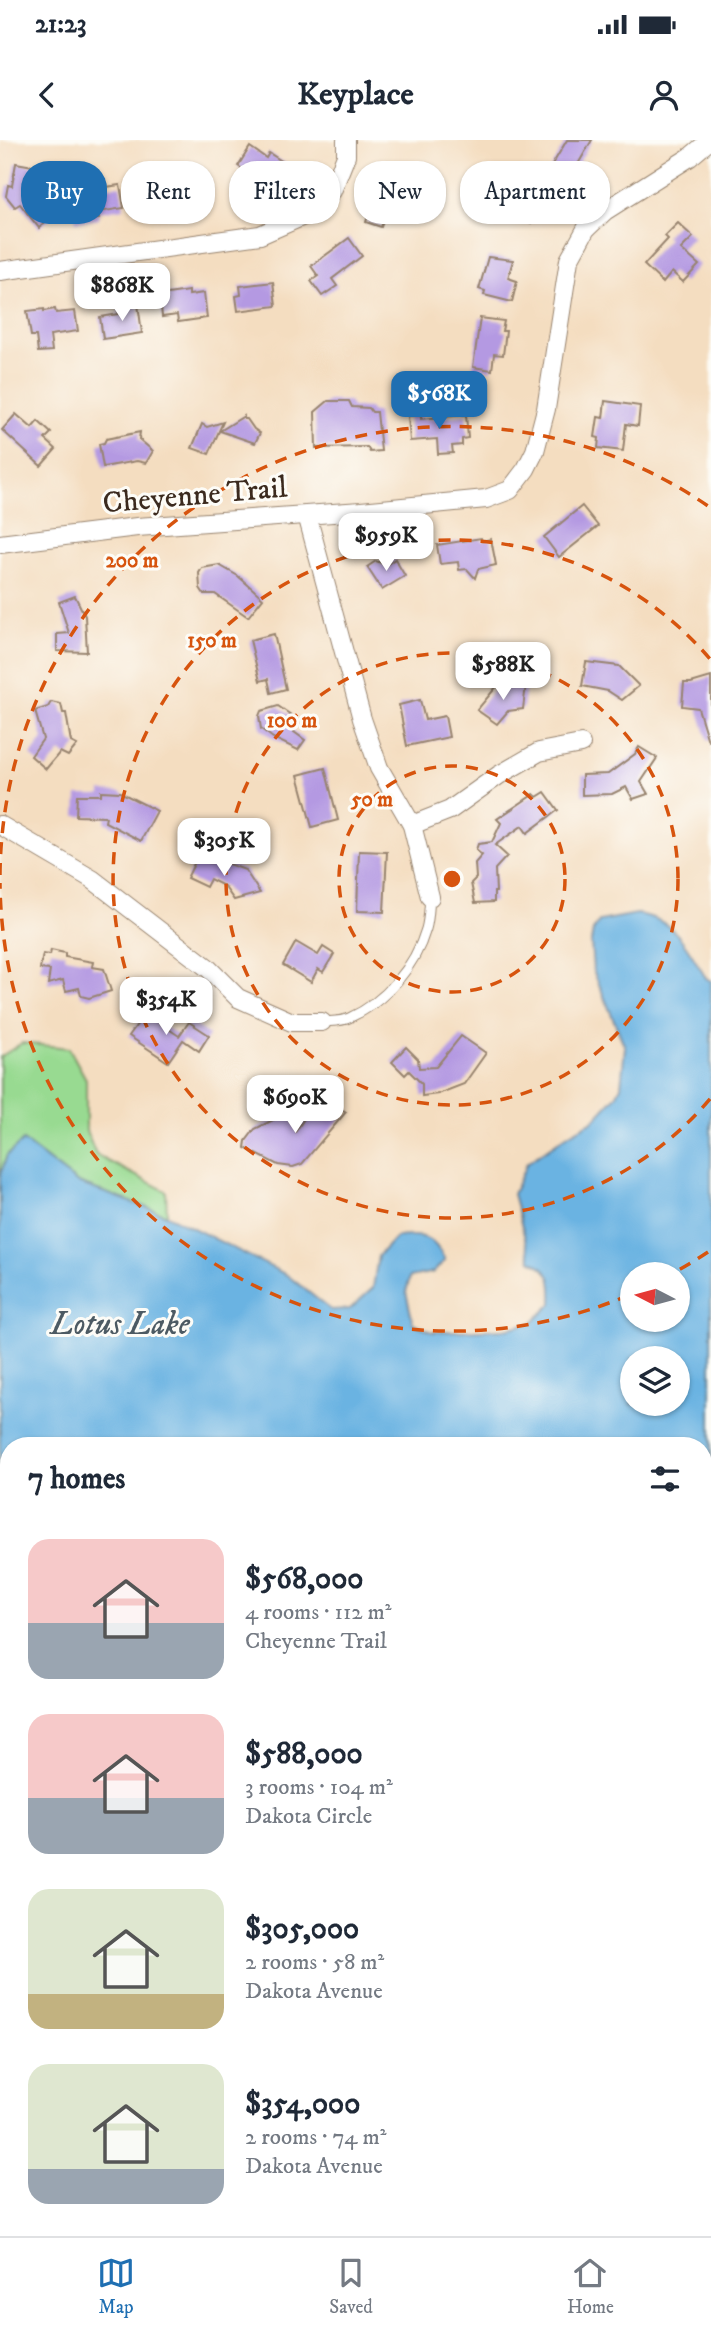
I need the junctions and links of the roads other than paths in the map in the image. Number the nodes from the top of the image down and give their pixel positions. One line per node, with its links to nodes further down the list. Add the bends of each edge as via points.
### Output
1 (346, 140): 3 (street, via 346,156 332,191 308,214 260,236)
2 (710, 140): 4 (street, Cheyenne Trail, via 605,211 586,229 569,260 546,409 535,450 509,491 486,499)
3 (0, 271)
4 (307, 515): 5 (street, Cheyenne Trail, via 137,527); 8 (street, via 362,719 379,768)
5 (0, 544)
6 (581, 744): 8 (street, via 539,752 450,810)
7 (0, 825): 10 (street, via 92,879 208,968 238,998 292,1021)
8 (412, 825): 9 (street)
9 (430, 897): 10 (lane, via 427,928 415,957 396,984 347,1020)
10 (322, 1022)

